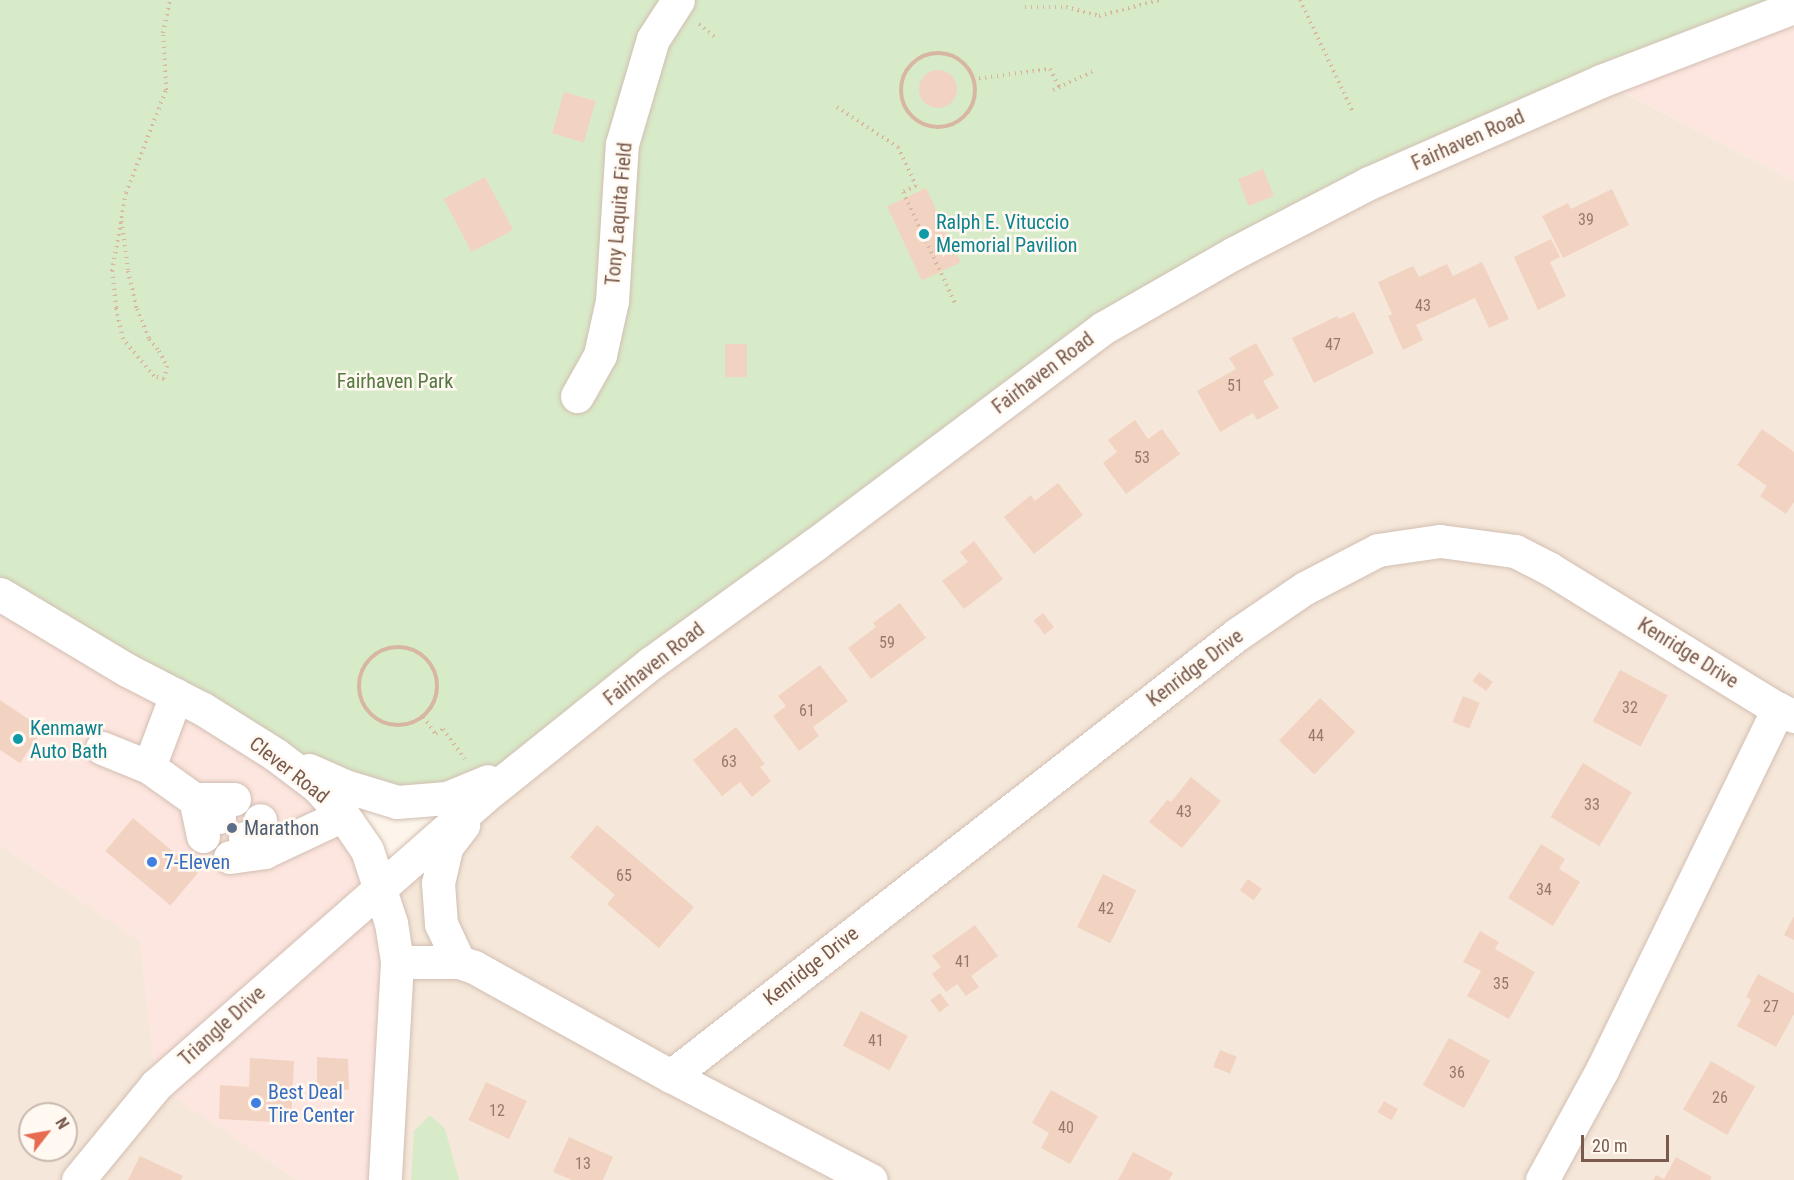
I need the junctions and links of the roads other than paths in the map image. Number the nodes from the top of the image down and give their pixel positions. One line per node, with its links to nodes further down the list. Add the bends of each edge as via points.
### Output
1 (678, 0): 3 (street, Tony Laquita Field, via 652,39 622,144 612,301 600,356)
2 (1794, 7): 10 (street, Fairhaven Road, via 1602,81 1369,183 1103,328 651,663)
3 (578, 396)
4 (0, 594): 5 (street, Clever Road)
5 (176, 695): 8 (street, Clever Road); 9 (street)
6 (1786, 713): 18 (street, Kenridge Drive, via 1515,551 1440,541 1378,550 1305,588 1236,635); 22 (street, Kenridge Drive)
7 (102, 748): 9 (street)
8 (276, 756): 10 (street, via 345,786 397,802 447,798); 13 (street, Clever Road, via 317,786)
9 (149, 767): 12 (street)
10 (520, 767): 11 (street, Fairhaven Road)
11 (481, 799): 15 (street, Fairhaven Road); 17 (street, via 446,847 438,883 441,924)
12 (213, 813)
13 (343, 815): 14 (street); 15 (street, Clever Road, via 367,850)
14 (250, 841)
15 (381, 886): 16 (street, Clever Road); 19 (street, Triangle Drive, via 156,1085)
16 (397, 962): 17 (street); 20 (street, Clever Road)
17 (459, 962): 18 (street)
18 (671, 1076): 21 (street)
19 (78, 1180)
20 (385, 1180)
21 (871, 1180)
22 (1542, 1180)

